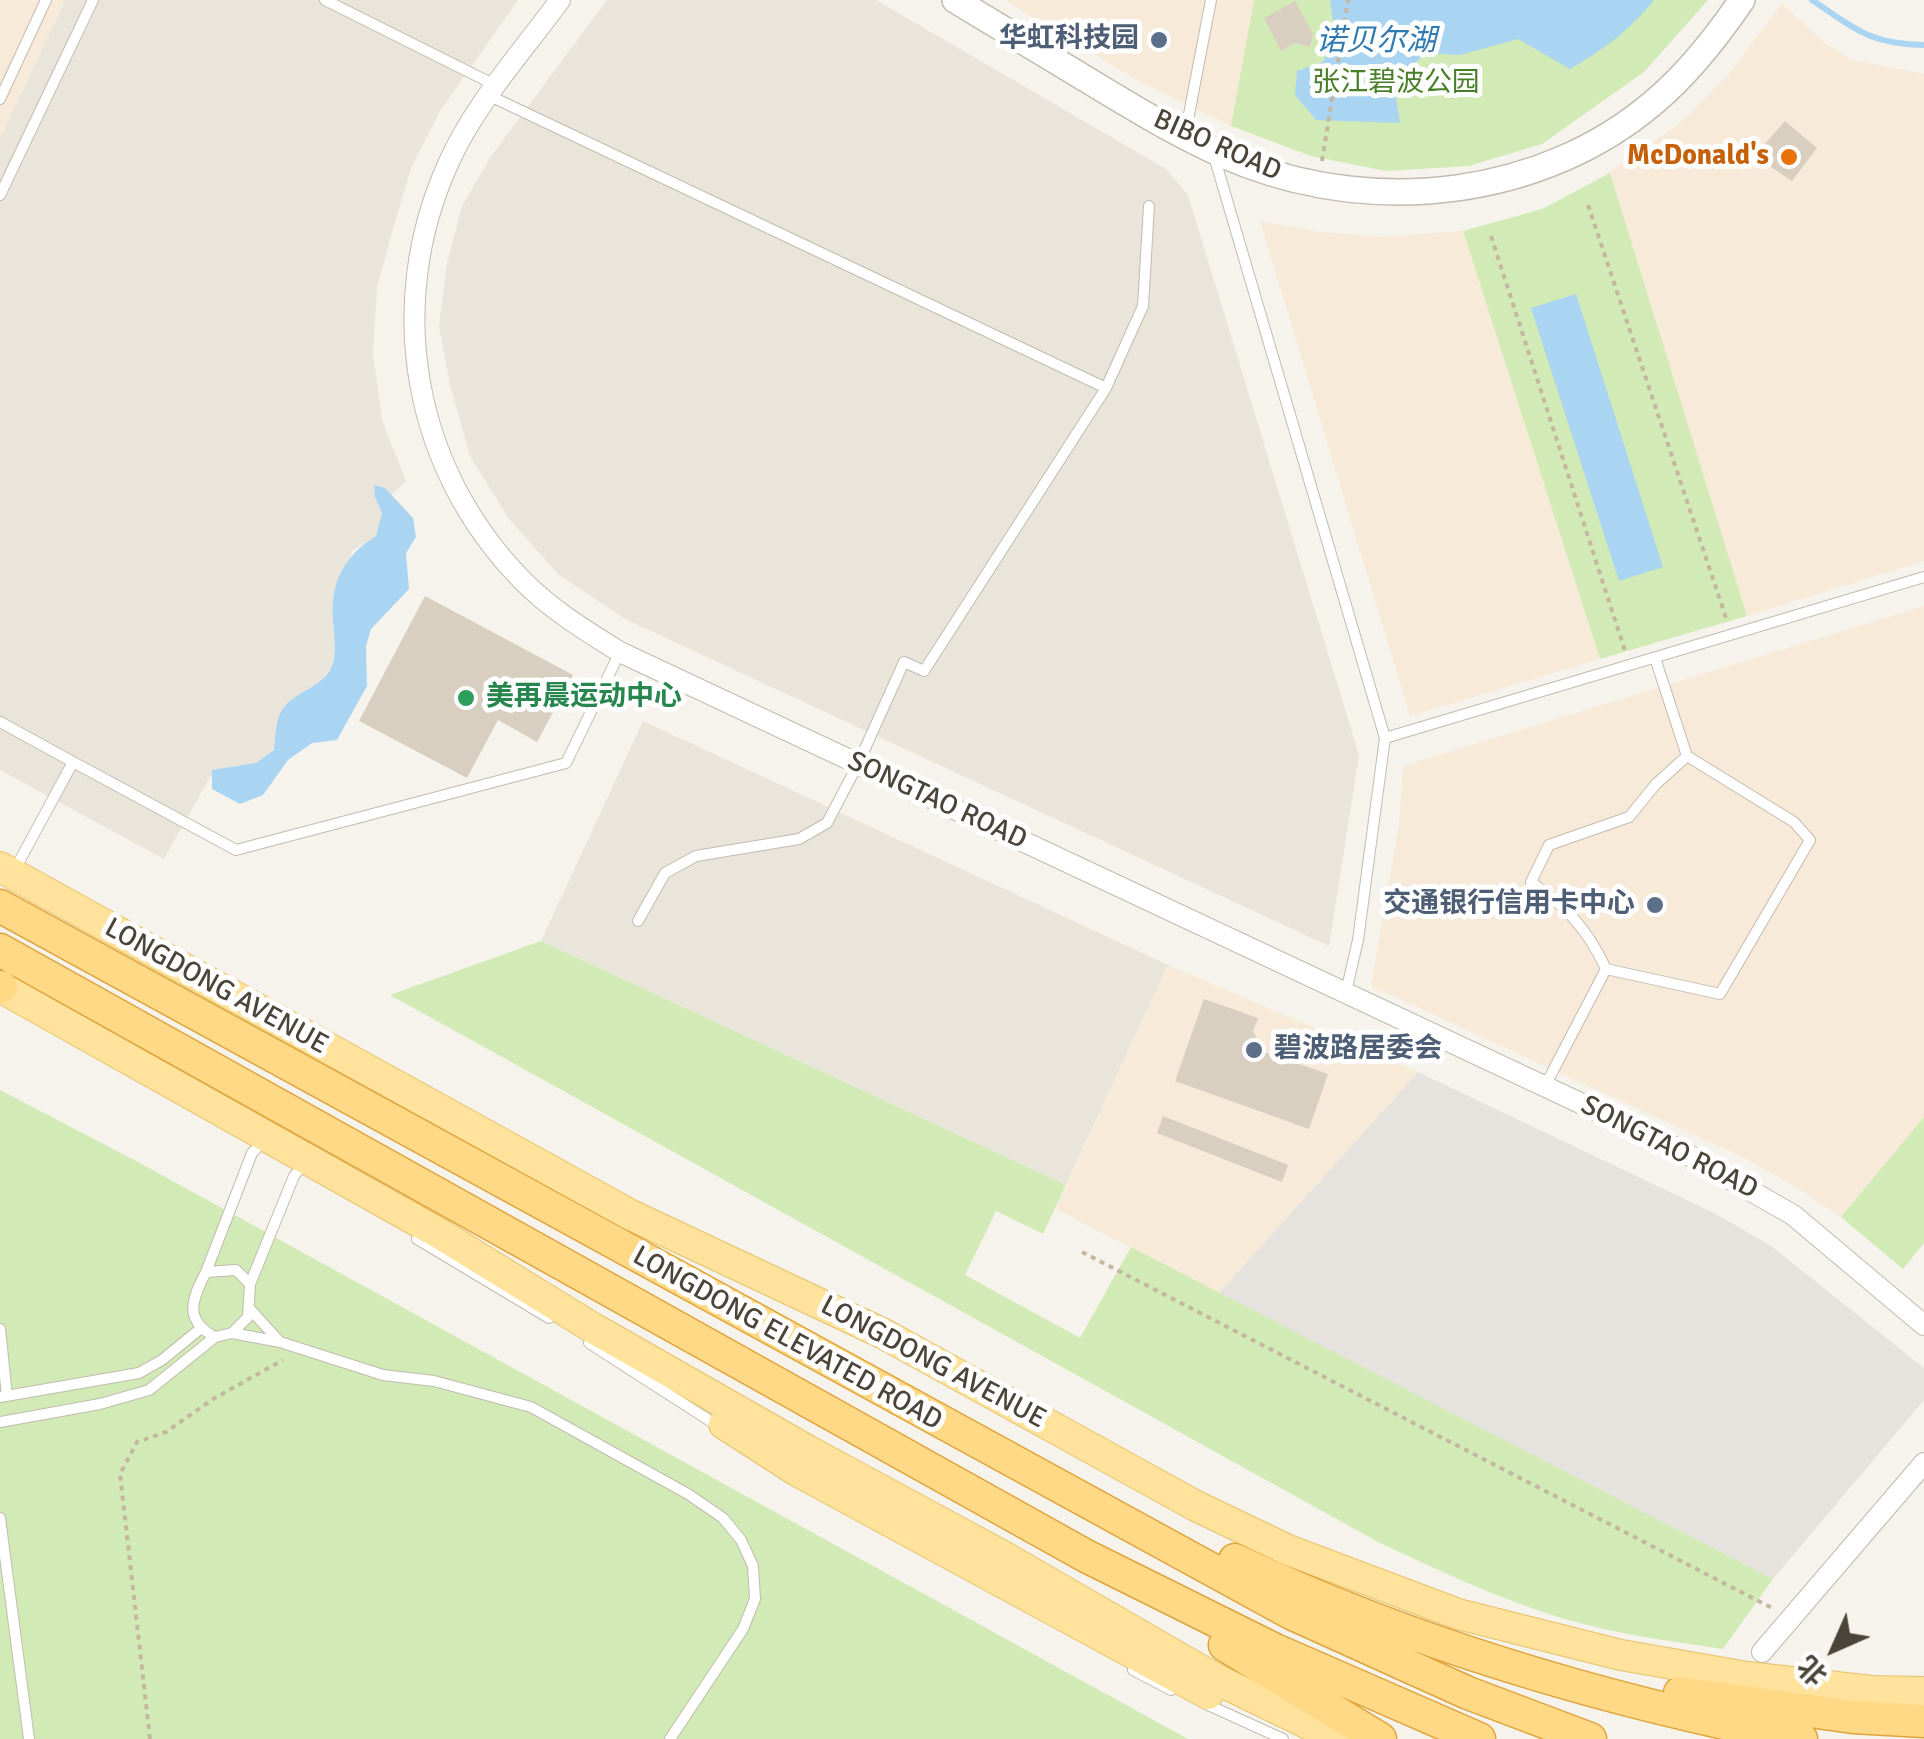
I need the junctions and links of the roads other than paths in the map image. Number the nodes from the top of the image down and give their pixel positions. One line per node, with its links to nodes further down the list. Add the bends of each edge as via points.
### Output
1 (46, 0): 8 (lane)
2 (93, 0): 13 (lane)
3 (325, 0): 9 (lane)
4 (560, 0): 9 (street, SONGTAO ROAD)
5 (955, 0): 11 (street, BIBO ROAD)
6 (1211, 0): 11 (lane)
7 (1742, 0): 12 (street, BIBO ROAD, via 1694,64 1652,104 1538,169 1464,188 1389,192 1317,185)
8 (3, 83): 10 (lane)
9 (493, 91): 15 (lane); 17 (street, SONGTAO ROAD, via 449,160 421,238 413,340 419,391 457,497 487,542 524,584)
10 (0, 99)
11 (1185, 136): 12 (street, BIBO ROAD)
12 (1213, 150): 20 (lane)
13 (0, 195)
14 (1148, 206): 15 (lane, via 1143,306)
15 (1106, 388): 23 (lane, via 924,671 904,662)
16 (1924, 577): 18 (lane)
17 (620, 652): 22 (lane, via 566,763 236,850); 23 (street, SONGTAO ROAD)
18 (1655, 658): 20 (lane); 21 (lane)
19 (0, 722): 22 (lane)
20 (1385, 738): 29 (lane)
21 (1687, 756): 27 (lane, via 1629,817 1549,845 1531,882 1590,936); 27 (lane, via 1794,822 1810,840 1720,994)
22 (73, 762): 24 (lane)
23 (858, 764): 25 (lane, via 827,822 799,839 696,856 664,873); 29 (street, SONGTAO ROAD)
24 (3, 886): 46 (highway, LONGDONG ELEVATED ROAD, via 34,925); 51 (main road, LONGDONG AVENUE, via 631,1215 884,1334 1288,1550 1458,1614)
25 (638, 920)
26 (0, 950): 49 (highway, LONGDONG ELEVATED ROAD)
27 (1606, 969): 30 (lane)
28 (0, 987): 31 (main road)
29 (1346, 992): 30 (street, SONGTAO ROAD)
30 (1545, 1086): 37 (street, SONGTAO ROAD, via 1761,1194)
31 (268, 1138): 32 (main road); 34 (lane, via 252,1153)
32 (307, 1160): 35 (lane, via 294,1176); 40 (main road, via 442,1234)
33 (417, 1239): 40 (lane)
34 (206, 1272): 35 (lane, via 236,1270); 39 (lane, via 194,1295)
35 (250, 1284): 36 (lane)
36 (250, 1309): 41 (lane); 43 (lane)
37 (1924, 1325)
38 (0, 1329): 44 (lane)
39 (200, 1329): 42 (lane); 44 (lane, via 139,1373)
40 (580, 1332): 50 (lane, via 794,1477); 62 (main road, via 797,1471 1167,1675); 63 (main road)
41 (232, 1333): 42 (lane); 43 (lane)
42 (215, 1338): 45 (lane, via 150,1390)
43 (280, 1342): 60 (lane, via 383,1375 434,1380 531,1407 723,1518 753,1566 755,1599 743,1629)
44 (4, 1396)
45 (0, 1422)
46 (940, 1422): 54 (highway, via 1276,1580); 66 (highway, LONGDONG ELEVATED ROAD, via 1291,1614)
47 (1924, 1462): 52 (street)
48 (0, 1518): 59 (lane)
49 (1086, 1556): 64 (highway); 65 (highway, LONGDONG ELEVATED ROAD, via 1275,1650)
50 (1060, 1628)
51 (1621, 1655): 52 (lane); 57 (main road, LONGDONG AVENUE)
52 (1755, 1659): 55 (lane)
53 (1126, 1666): 61 (lane)
54 (1522, 1669): 57 (highway); 67 (highway)
55 (1924, 1684)
56 (1924, 1692): 57 (main road, LONGDONG AVENUE)
57 (1863, 1704): 58 (highway)
58 (1924, 1721)
59 (29, 1739)
60 (670, 1739)
61 (1284, 1739)
62 (1307, 1739)
63 (1340, 1739)
64 (1380, 1739)
65 (1479, 1739)
66 (1590, 1739)
67 (1801, 1739)

